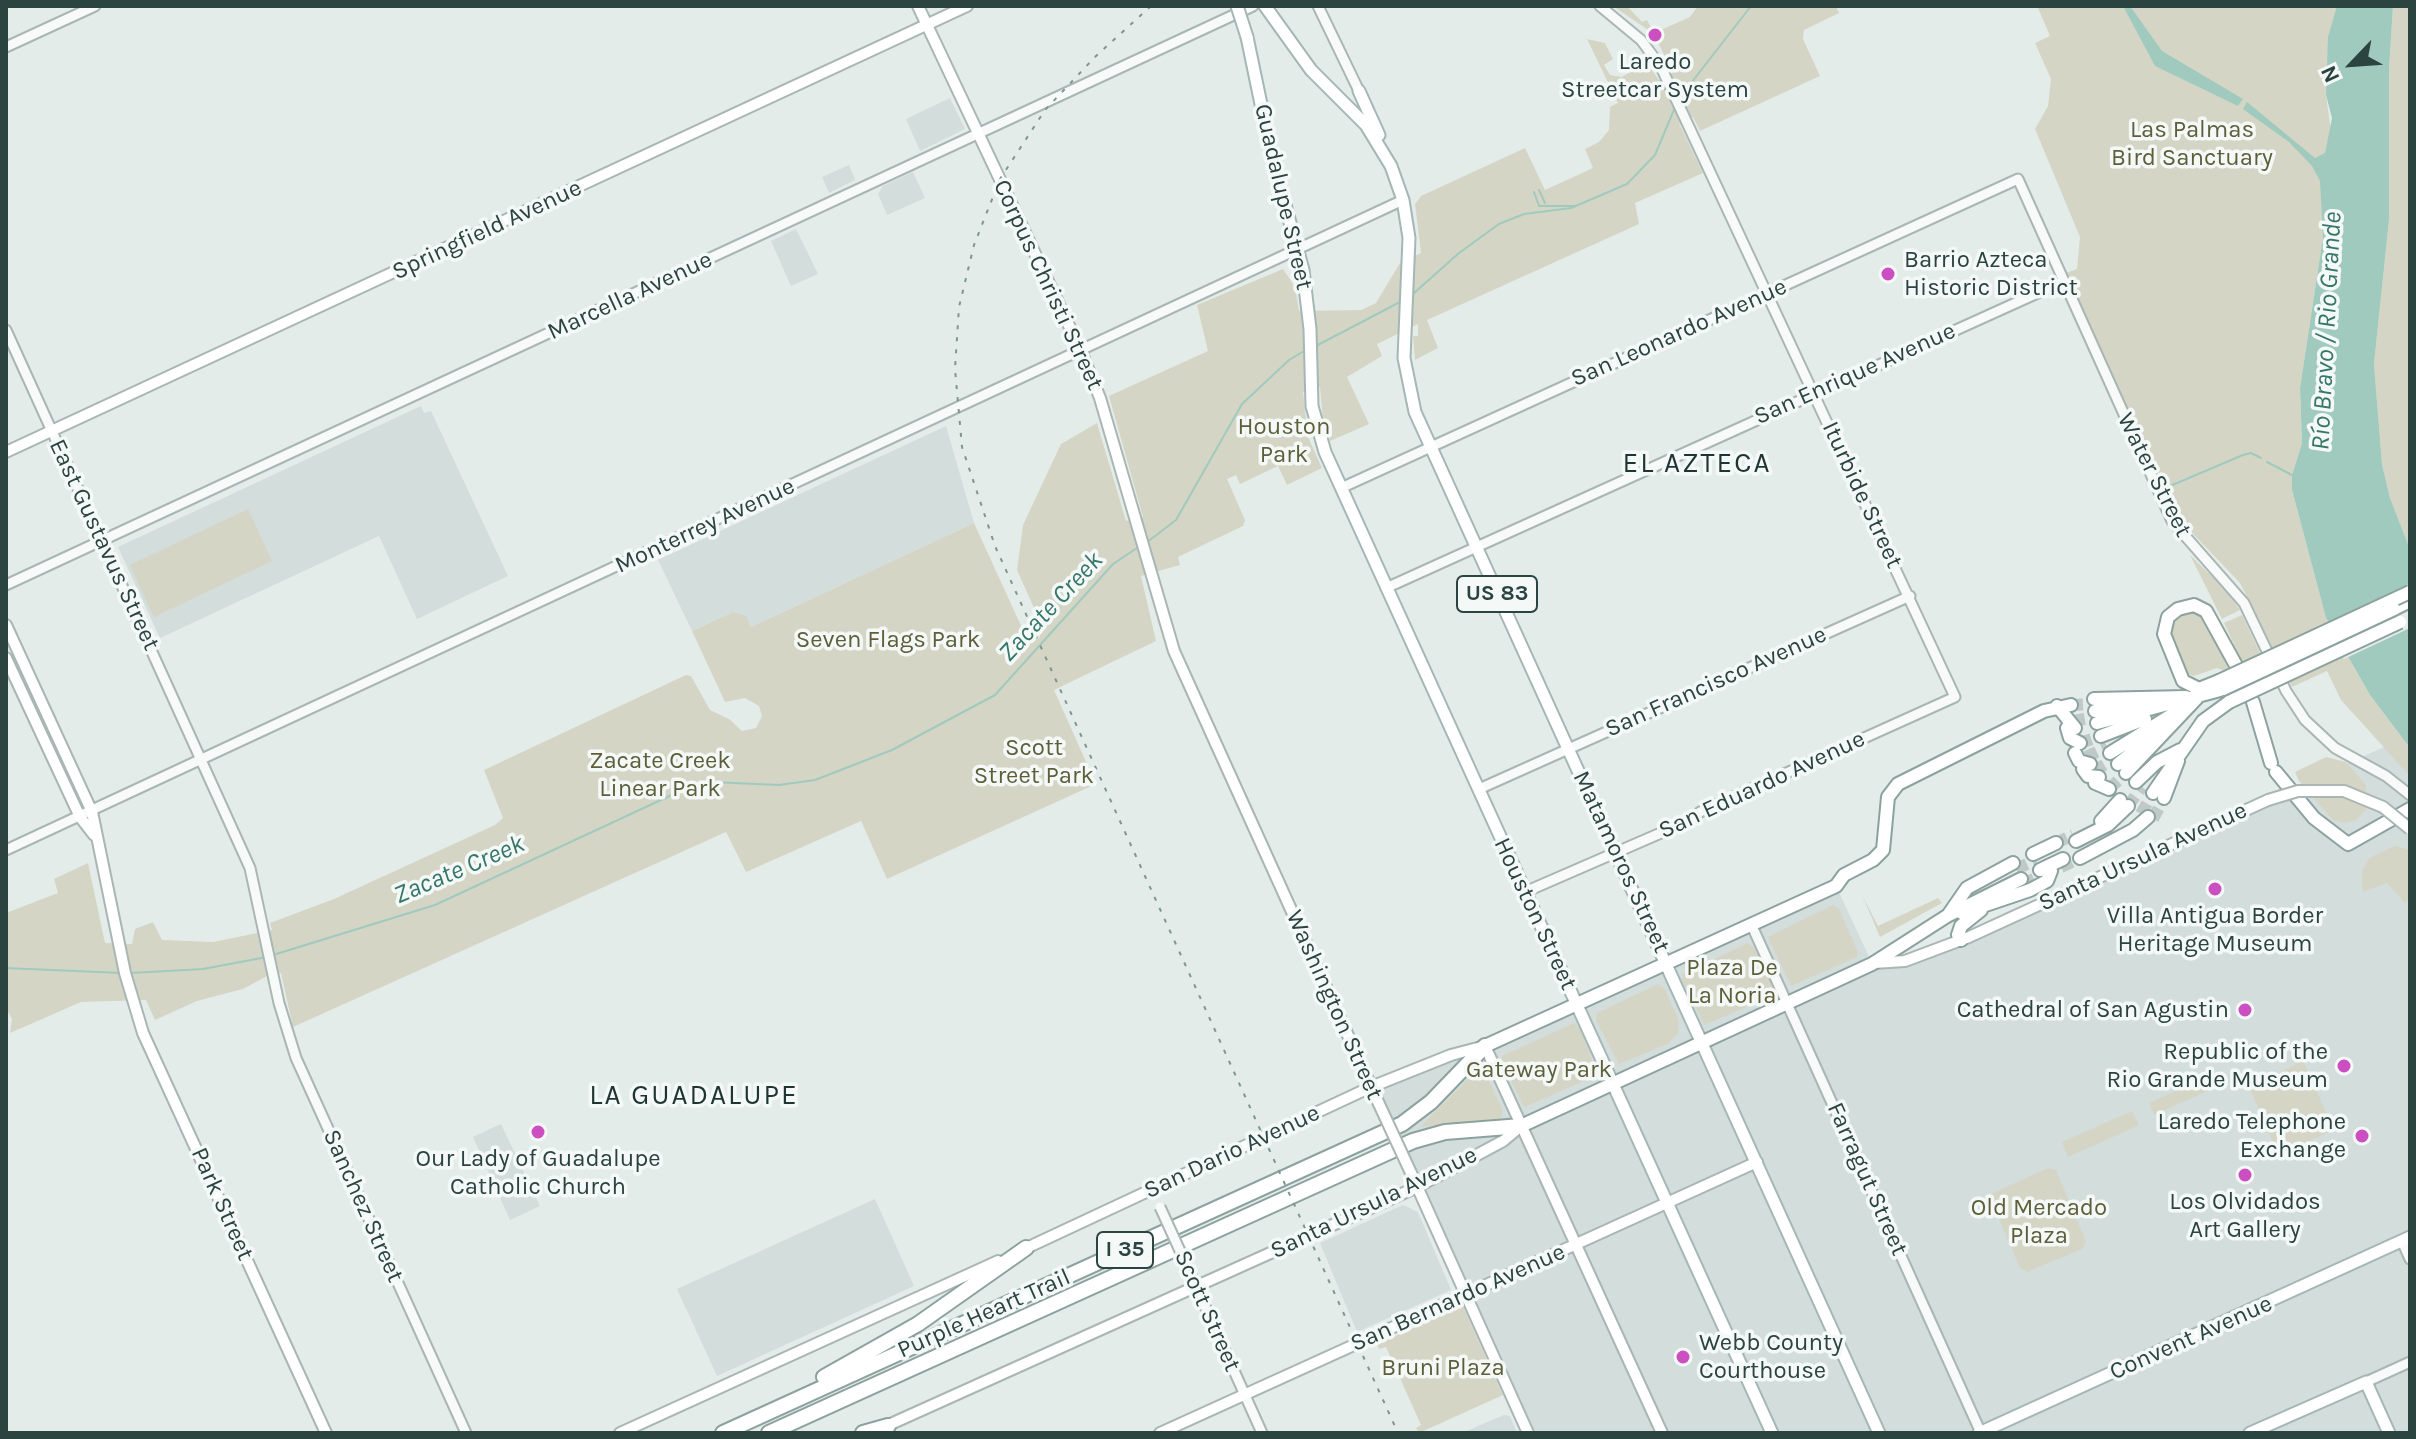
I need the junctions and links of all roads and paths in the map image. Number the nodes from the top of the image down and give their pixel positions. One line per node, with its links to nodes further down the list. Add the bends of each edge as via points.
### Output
1 (95, 6): 10 (street)
2 (918, 6): 9 (main road, Corpus Christi Street)
3 (967, 6): 9 (main road, Springfield Avenue)
4 (1237, 6): 16 (main road, Guadalupe Street, bridge)
5 (1253, 6): 12 (street, Marcella Avenue)
6 (1265, 6): 13 (main road, US 83, via 1311,70 1366,125)
7 (1318, 6): 11 (street)
8 (1600, 6): 18 (street, Iturbide Street, via 1641,40 1666,77)
9 (927, 25): 12 (main road, Corpus Christi Street); 23 (main road, Springfield Avenue)
10 (6, 47)
11 (1359, 91): 13 (main road)
12 (977, 133): 20 (main road, Corpus Christi Street); 27 (street, Marcella Avenue)
13 (1391, 166): 15 (main road, US 83)
14 (2018, 179): 17 (street, Water Street); 18 (street, San Leonardo Avenue)
15 (1403, 200): 16 (street, Monterrey Avenue); 24 (main road, Matamoros Street / US 83, via 1410,258 1408,387)
16 (1298, 251): 20 (street, Monterrey Avenue); 21 (main road, Guadalupe Street, via 1308,311)
17 (2062, 282): 22 (street, San Enrique Avenue); 49 (street, Water Street, via 2172,521 2244,603 2293,704 2319,736)
18 (1768, 294): 22 (street, Iturbide Street); 24 (street, San Leonardo Avenue)
19 (6, 330): 23 (street, East Gustavus Street)
20 (1081, 351): 29 (main road, Corpus Christi Street, via 1100,398); 47 (street, Monterrey Avenue)
21 (1311, 391): 26 (main road, Houston Street, via 1318,433)
22 (1814, 392): 28 (street, San Enrique Avenue); 33 (street, Iturbide Street)
23 (52, 431): 25 (main road, Springfield Avenue); 27 (street, East Gustavus Street)
24 (1430, 446): 26 (street, San Leonardo Avenue); 28 (main road, Matamoros Street / US 83)
25 (6, 452)
26 (1341, 488): 31 (main road, Houston Street)
27 (102, 541): 30 (street, Marcella Avenue); 47 (street, East Gustavus Street)
28 (1475, 547): 31 (street, San Enrique Avenue); 45 (main road, Matamoros Street / US 83)
29 (1150, 574): 74 (main road, Washington Street, via 1186,680)
30 (6, 585)
31 (1386, 588): 48 (main road, Houston Street)
32 (2410, 592): 39 (highway, bridge)
33 (1910, 596): 40 (street, Iturbide Street); 45 (street, San Francisco Avenue)
34 (2410, 601): 39 (highway, bridge)
35 (2410, 617): 46 (highway, bridge, via 2229,702 2203,721)
36 (6, 625): 52 (main road)
37 (6, 658): 53 (main road)
38 (2238, 669): 39 (highway, via 2206,611 2194,605 2168,617 2164,634 2183,681 2199,689)
39 (2221, 685): 41 (highway)
40 (1955, 697): 58 (street, San Eduardo Avenue)
41 (2197, 698): 43 (highway); 43 (highway); 43 (highway); 43 (highway); 43 (highway)
42 (2253, 702): 51 (highway, via 2274,768 2314,818 2348,844)
43 (2105, 738)
44 (2081, 746): 64 (highway, San Dario Avenue, via 1953,754 1898,784 1888,797 1883,850 1873,860 1844,875 1836,886)
45 (1568, 748): 48 (street, San Francisco Avenue); 58 (main road, Matamoros Street / US 83)
46 (2180, 750): 46 (highway, via 2160,765 2151,791 2176,775)
47 (202, 759): 52 (street, Monterrey Avenue); 65 (street, East Gustavus Street, via 250,868)
48 (1479, 789): 61 (main road, Houston Street)
49 (2410, 795)
50 (2124, 803): 56 (highway)
51 (2410, 809)
52 (92, 812): 53 (street, Monterrey Avenue); 55 (main road)
53 (80, 817): 55 (main road); 57 (street, Monterrey Avenue)
54 (2410, 829): 66 (main road, Santa Ursula Avenue, bridge, via 2383,807 2344,791 2298,791)
55 (95, 836): 91 (main road, Park Street, via 133,1004)
56 (2078, 846): 56 (highway, via 2121,836 2147,817 2113,836)
57 (6, 850)
58 (1615, 850): 61 (street, San Eduardo Avenue); 67 (main road, Matamoros Street / US 83)
59 (2049, 861): 62 (highway, via 2044,883)
60 (2018, 874): 63 (highway)
61 (1525, 892): 70 (main road, Houston Street)
62 (1985, 907): 63 (highway); 66 (highway, via 1961,926)
63 (1947, 916): 68 (highway, Santa Ursula Avenue)
64 (1752, 926): 67 (highway, San Dario Avenue); 69 (street, Farragut Street)
65 (265, 931): 92 (street, Sanchez Street, via 286,1030 301,1070)
66 (1961, 940): 68 (main road, Santa Ursula Avenue, via 1905,961)
67 (1668, 964): 70 (highway, San Dario Avenue); 71 (main road, Matamoros Street / US 83)
68 (1872, 964): 69 (highway, Santa Ursula Avenue)
69 (1788, 1003): 71 (highway, Santa Ursula Avenue); 104 (street, Farragut Street)
70 (1577, 1005): 72 (highway, San Dario Avenue); 73 (main road, Houston Street)
71 (1701, 1042): 73 (highway, Santa Ursula Avenue); 76 (main road, Matamoros Street)
72 (1485, 1046): 74 (main road, San Dario Avenue); 75 (main road); 89 (highway, Purple Heart Trail / I 35, via 1402,1124)
73 (1613, 1083): 75 (highway, Santa Ursula Avenue); 79 (main road, Houston Street)
74 (1371, 1087): 77 (main road, Washington Street, bridge); 78 (main road, San Dario Avenue)
75 (1521, 1126): 77 (main road, Santa Ursula Avenue); 81 (main road); 95 (highway, Purple Heart Trail / I 35, via 1445,1132 1413,1141)
76 (1757, 1162): 79 (main road, San Bernardo Avenue); 103 (main road, Matamoros Street)
77 (1417, 1187): 84 (main road, Santa Ursula Avenue); 85 (main road, Washington Street)
78 (1153, 1190): 82 (main road, San Dario Avenue); 84 (street, Scott Street, bridge)
79 (1668, 1203): 81 (main road, San Bernardo Avenue); 102 (main road, Houston Street)
80 (2407, 1238): 83 (street); 104 (main road, Convent Avenue)
81 (1575, 1245): 85 (main road, San Bernardo Avenue); 101 (main road)
82 (1026, 1248): 89 (highway, via 918,1324); 93 (main road, San Dario Avenue)
83 (2410, 1259)
84 (1197, 1287): 88 (street, Scott Street); 90 (main road, Santa Ursula Avenue)
85 (1466, 1294): 88 (main road, San Bernardo Avenue); 100 (main road, Washington Street)
86 (2410, 1362): 87 (street)
87 (2366, 1382): 105 (main road); 106 (main road)
88 (1245, 1394): 98 (main road, San Bernardo Avenue); 99 (street, Scott Street)
89 (743, 1424): 94 (highway, Purple Heart Trail / I 35)
90 (888, 1426): 96 (highway); 97 (main road, Santa Ursula Avenue)
91 (326, 1433)
92 (466, 1433)
93 (620, 1433)
94 (723, 1433)
95 (769, 1433)
96 (863, 1433)
97 (872, 1433)
98 (1160, 1433)
99 (1262, 1433)
100 (1528, 1433)
101 (1662, 1433)
102 (1772, 1433)
103 (1879, 1433)
104 (1980, 1433)
105 (2250, 1433)
106 (2389, 1433)

